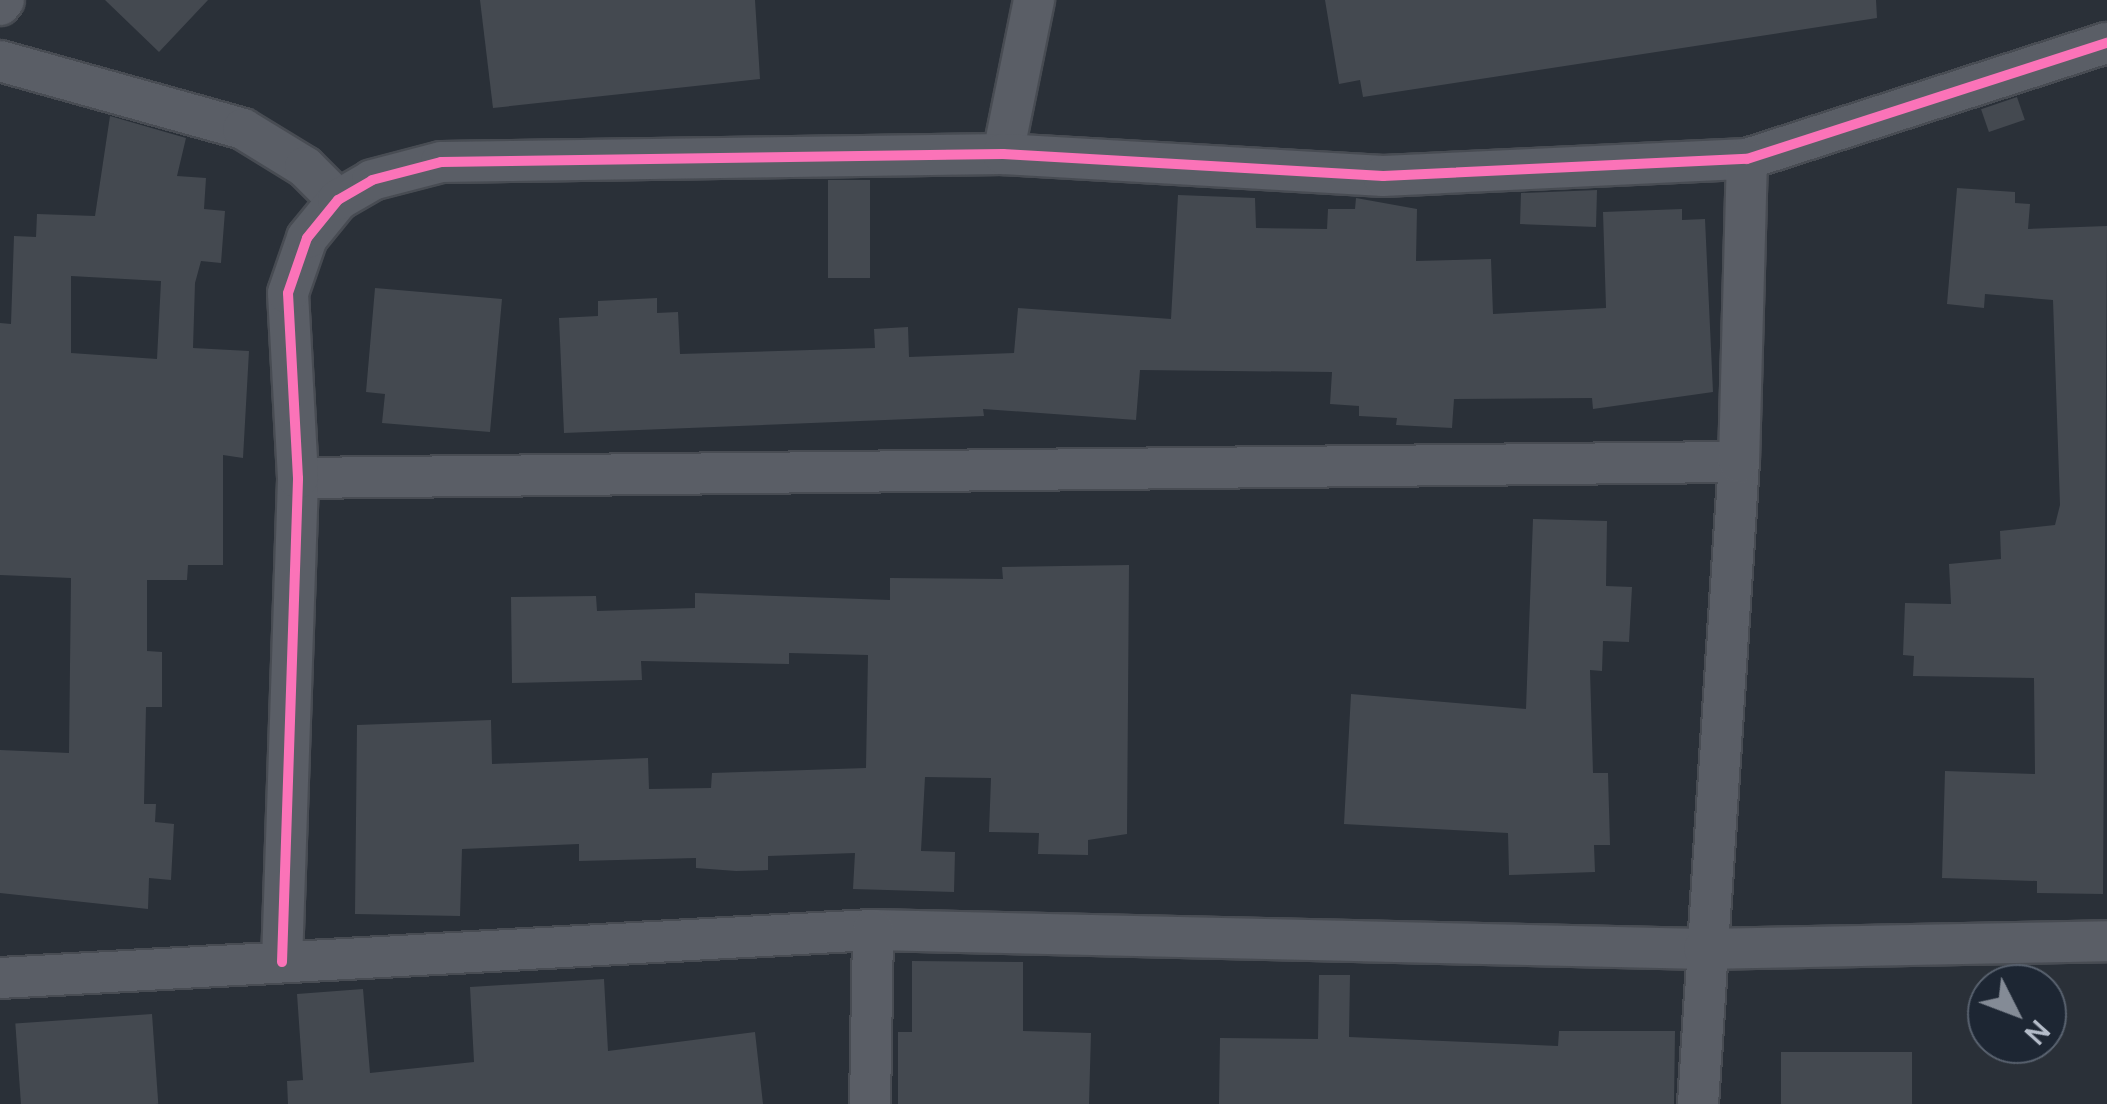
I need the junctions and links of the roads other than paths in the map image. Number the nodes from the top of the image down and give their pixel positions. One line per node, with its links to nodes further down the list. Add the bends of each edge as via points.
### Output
1 (1034, 0): 4 (street)
2 (2107, 43): 5 (street)
3 (0, 61): 6 (street, via 243,128 305,167)
4 (1003, 154): 5 (street, via 1383,176); 6 (street, via 441,162 372,180)
5 (1746, 159): 7 (street)
6 (338, 200): 8 (street, via 306,238 288,293)
7 (1739, 462): 8 (street); 11 (street)
8 (298, 478): 12 (street)
9 (873, 930): 11 (street); 12 (street); 14 (street)
10 (2107, 941): 11 (street)
11 (1704, 949): 15 (street)
12 (282, 962): 13 (street)
13 (0, 978)
14 (870, 1104)
15 (1698, 1104)

